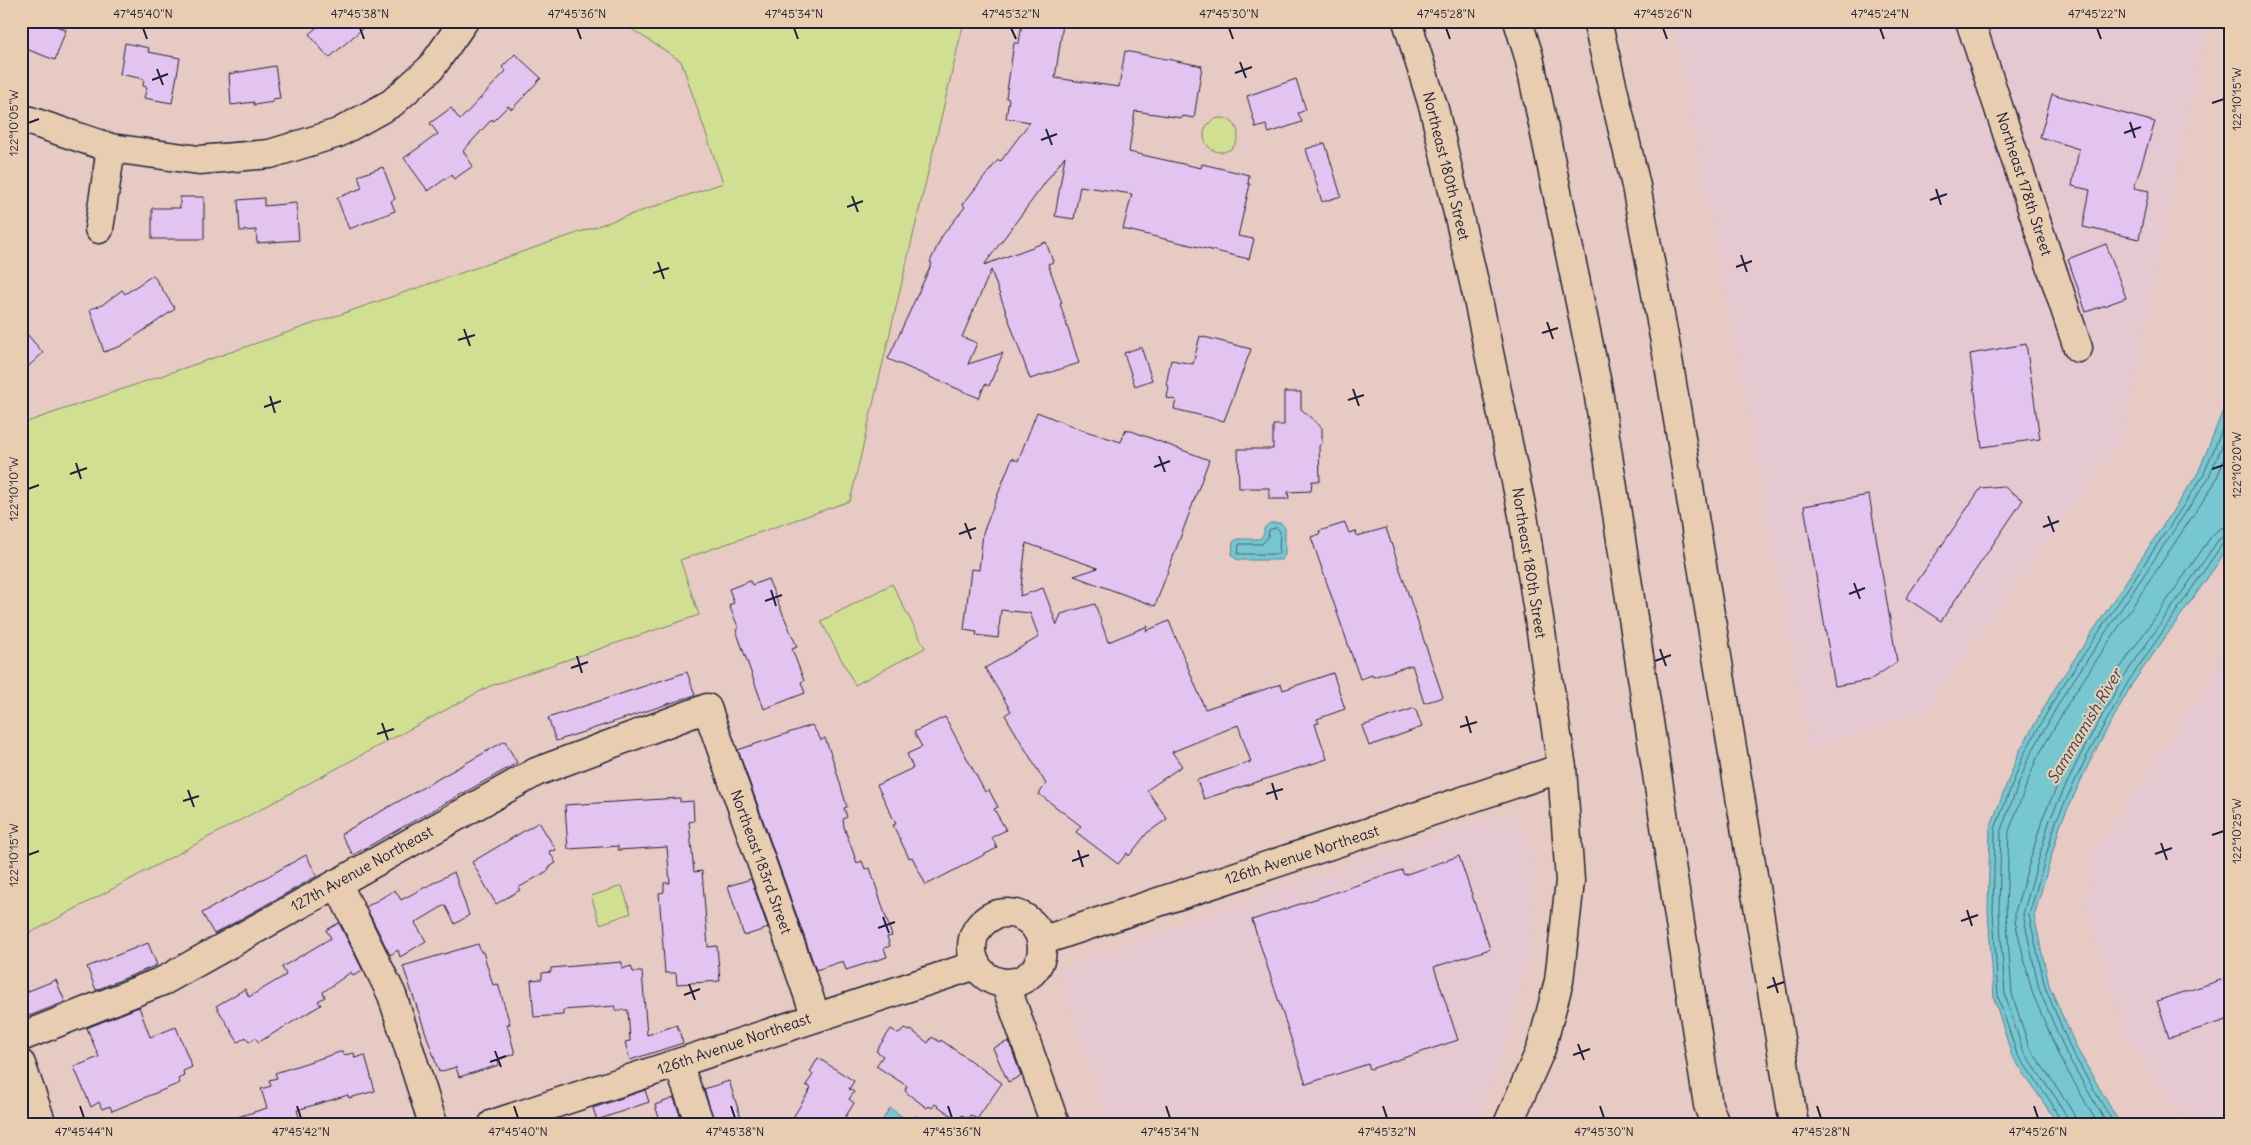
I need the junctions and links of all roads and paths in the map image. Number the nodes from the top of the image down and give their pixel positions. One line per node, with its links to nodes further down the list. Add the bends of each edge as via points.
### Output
1 (464, 21): 7 (main road, via 431,68 392,103 338,133 270,154 199,160)
2 (1407, 21): 11 (main road, Northeast 180th Street, via 1434,109 1523,515)
3 (1518, 21): 21 (main road, via 1529,57 1597,384)
4 (1597, 21): 27 (main road, via 1636,186 1665,343)
5 (1970, 21): 9 (main road, Northeast 178th Street)
6 (21, 118): 7 (main road)
7 (112, 148): 8 (main road)
8 (99, 229)
9 (2078, 348)
10 (707, 708): 12 (main road, 127th Avenue Northeast, via 536,772); 16 (main road, Northeast 183rd Street)
11 (1562, 768): 13 (main road, 126th Avenue Northeast); 20 (main road, Northeast 180th Street, via 1570,880 1559,981 1541,1049)
12 (337, 883): 17 (main road, 127th Avenue Northeast, via 165,980); 23 (main road, via 392,995)
13 (1042, 941): 14 (main road, via 1026,918 1009,912 992,916 978,927 973,939 972,952); 15 (main road, via 1041,957 1032,972 1022,980)
14 (976, 964): 15 (main road, via 988,978); 16 (main road, 126th Avenue Northeast)
15 (1006, 983): 26 (main road)
16 (816, 1017): 19 (main road, 126th Avenue Northeast)
17 (21, 1038)
18 (21, 1064): 22 (main road)
19 (678, 1064): 24 (main road, 126th Avenue Northeast); 25 (main road)
20 (1512, 1115)
21 (1710, 1117)
22 (42, 1124)
23 (433, 1124)
24 (493, 1124)
25 (700, 1124)
26 (1055, 1124)
27 (1794, 1124)

